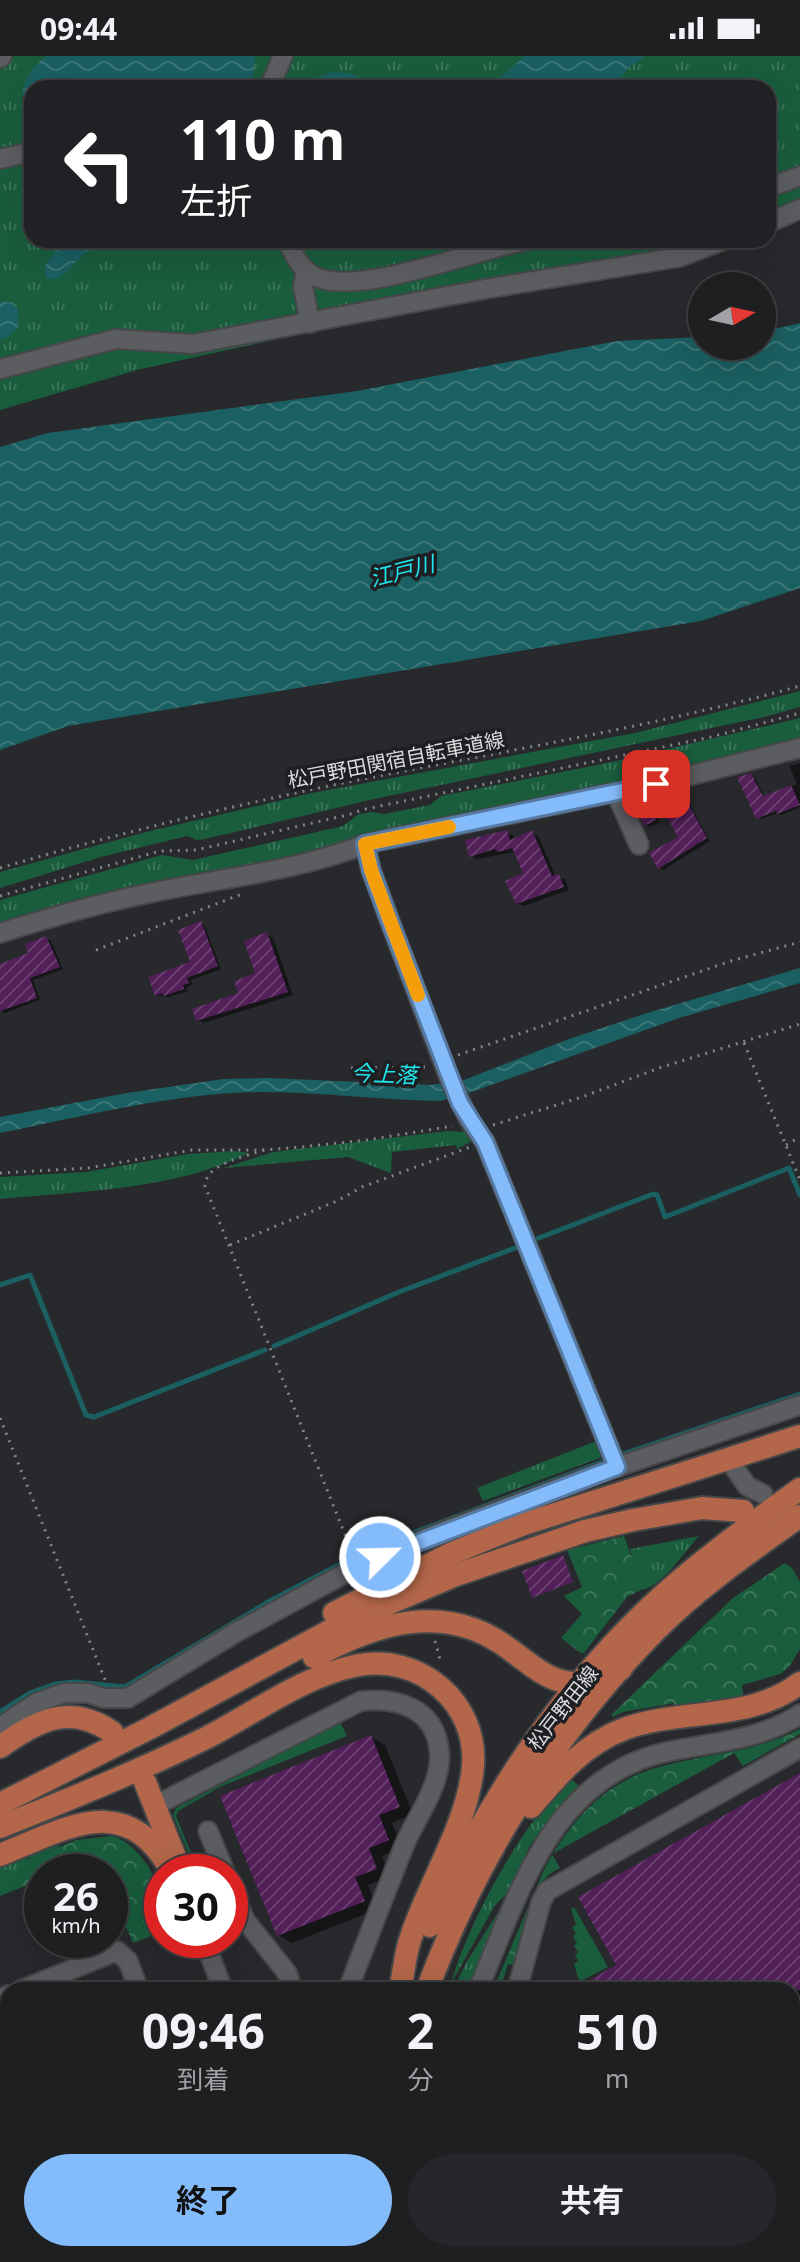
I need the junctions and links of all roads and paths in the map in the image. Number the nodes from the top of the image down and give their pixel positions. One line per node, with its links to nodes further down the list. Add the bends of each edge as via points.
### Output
1 (283, 56): 2 (street)
2 (272, 80)
3 (24, 154): 4 (street)
4 (0, 159)
5 (800, 176): 6 (street)
6 (776, 185)
7 (800, 209): 8 (street)
8 (776, 220)
9 (291, 248): 12 (street)
10 (497, 248): 12 (street, via 372,279 327,279)
11 (703, 248): 13 (street, via 680,257)
12 (306, 270): 13 (street, via 303,286)
13 (310, 323): 14 (street, via 193,344 116,339)
14 (0, 369)
15 (800, 686): 21 (path, 松戸野田関宿自転車道線, via 589,737 253,803)
16 (800, 713): 23 (path, via 196,850 160,851)
17 (800, 748): 18 (street)
18 (616, 793): 19 (street); 20 (street)
19 (365, 844): 24 (street, via 337,856 154,892); 30 (street)
20 (639, 845)
21 (0, 868)
22 (251, 891): 26 (path)
23 (0, 896)
24 (0, 933)
25 (800, 942): 30 (path, via 482,1045)
26 (96, 950)
27 (800, 1024): 28 (path)
28 (744, 1043): 31 (path, via 582,1097); 33 (path)
29 (351, 1068): 30 (path)
30 (446, 1068): 31 (street)
31 (473, 1124): 34 (path); 37 (path, via 337,1201); 42 (street)
32 (800, 1137): 33 (path)
33 (786, 1145): 36 (path)
34 (264, 1150): 35 (path, via 192,1150 88,1168); 37 (path, via 206,1177)
35 (0, 1173)
36 (800, 1180)
37 (228, 1246): 47 (path)
38 (800, 1405): 41 (street)
39 (0, 1418): 51 (path)
40 (800, 1436): 56 (main road, via 603,1497 450,1554 343,1607)
41 (729, 1449): 42 (street); 44 (street, via 747,1486)
42 (615, 1460): 55 (street, via 357,1567 128,1698 64,1693 36,1703)
43 (800, 1489): 53 (main road, 松戸野田線, via 675,1584)
44 (763, 1494)
45 (743, 1511): 56 (main road, via 702,1508 633,1520 456,1575 348,1621)
46 (800, 1516): 50 (main road, 松戸野田線, via 693,1598)
47 (352, 1553)
48 (435, 1641): 49 (path)
49 (440, 1667)
50 (621, 1669): 53 (main road); 79 (main road, 松戸野田線, via 555,1749 514,1810 466,1898)
51 (106, 1680)
52 (800, 1683): 80 (main road, via 751,1707 624,1729 575,1759 526,1814)
53 (581, 1684): 63 (main road, via 538,1671 472,1629 445,1622 390,1625 334,1646); 78 (main road, 松戸野田線, via 531,1747 477,1833)
54 (800, 1714): 81 (street, via 747,1737 640,1759 585,1792 541,1849)
55 (0, 1727)
56 (150, 1728): 61 (main road)
57 (112, 1732): 58 (main road, via 98,1722 51,1718)
58 (0, 1747)
59 (800, 1748): 82 (street, via 547,1891)
60 (145, 1782): 62 (main road)
61 (0, 1804)
62 (156, 1805): 67 (main road); 76 (street, via 361,1701 394,1700 430,1722 440,1750 437,1776)
63 (0, 1820)
64 (0, 1827): 77 (main road, via 168,1756 321,1677 362,1665 404,1666 452,1698 473,1743 473,1765 460,1816 410,1938)
65 (208, 1831): 68 (street)
66 (162, 1854): 69 (main road, via 143,1833 114,1822 82,1824)
67 (174, 1854)
68 (218, 1854)
69 (0, 1855)
70 (248, 1924): 75 (street)
71 (211, 1958): 74 (street)
72 (41, 1982): 73 (street, via 117,1951 128,1961)
73 (136, 1982)
74 (220, 1982)
75 (290, 1982)
76 (351, 1982)
77 (403, 1982)
78 (406, 1982)
79 (432, 1982)
80 (433, 1982)
81 (481, 1982)
82 (519, 1982)

